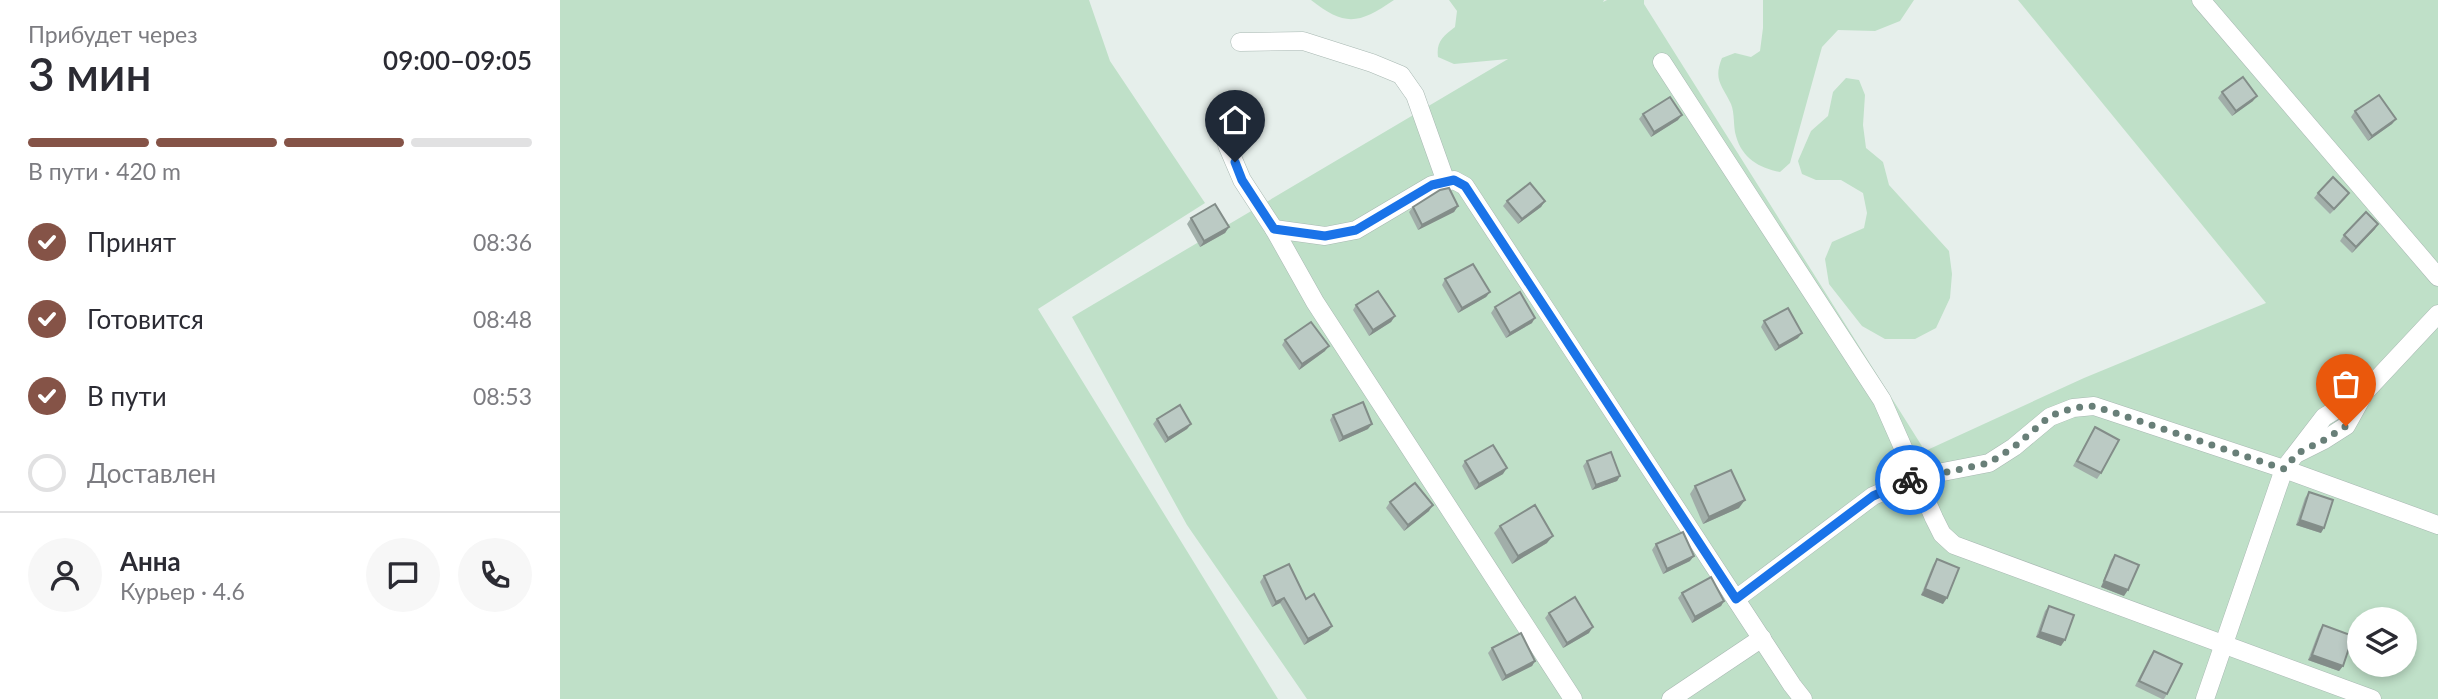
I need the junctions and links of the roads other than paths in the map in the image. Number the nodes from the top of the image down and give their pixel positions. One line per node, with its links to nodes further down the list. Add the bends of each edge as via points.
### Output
1 (2201, 0): 7 (street)
2 (1240, 42): 5 (street, via 1303,41 1401,75 1415,95)
3 (1662, 62): 10 (street, via 1882,400)
4 (1227, 145): 6 (street, via 1242,180)
5 (1446, 182): 6 (street, via 1432,185 1356,230 1325,236); 12 (street, via 1454,180 1465,186)
6 (1274, 229): 15 (street, via 1315,302)
7 (2438, 277)
8 (2438, 314): 9 (street, via 2365,393 2324,417)
9 (2284, 469): 10 (street, via 2094,406 2050,416 1989,463); 11 (street); 14 (street)
10 (1917, 477): 12 (street, via 1873,496); 14 (street, via 1942,534 1954,545)
11 (2438, 525)
12 (1736, 599): 13 (street)
13 (1762, 638): 16 (street); 17 (street)
14 (2223, 646): 18 (street); 19 (street)
15 (1573, 699)
16 (1671, 699)
17 (1803, 699)
18 (2205, 699)
19 (2372, 699)

